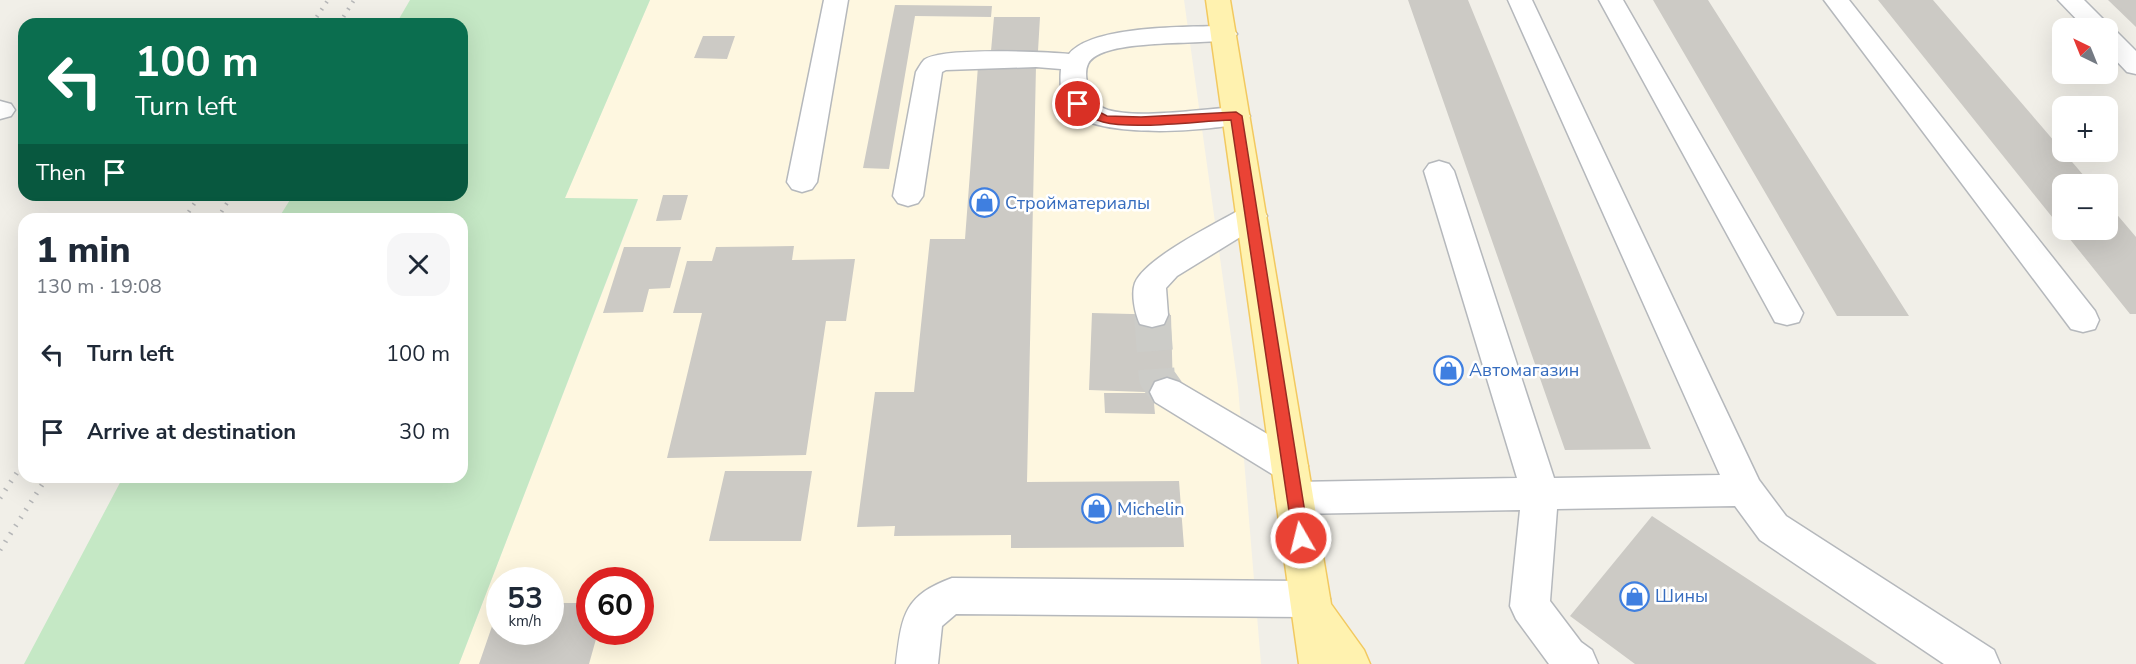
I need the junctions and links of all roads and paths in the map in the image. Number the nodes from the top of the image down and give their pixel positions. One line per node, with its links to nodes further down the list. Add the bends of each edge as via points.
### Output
1 (836, 0): 14 (lane)
2 (1218, 0): 8 (main road)
3 (1520, 0): 22 (lane)
4 (1611, 0): 17 (lane)
5 (1836, 0): 19 (lane)
6 (2070, 0): 7 (lane)
7 (2089, 18)
8 (1224, 34): 10 (lane, via 1112,42 1092,47); 12 (main road)
9 (2118, 47): 11 (lane)
10 (1075, 62): 12 (lane, via 1078,104 1106,119); 15 (lane, via 1036,59 942,62 933,66 928,72)
11 (2136, 66)
12 (1236, 116): 16 (main road)
13 (1439, 171): 23 (lane)
14 (801, 182)
15 (908, 196)
16 (1252, 216): 18 (lane, via 1166,268 1150,285); 21 (main road)
17 (1787, 313)
18 (1152, 315)
19 (2084, 320)
20 (1167, 393): 21 (lane)
21 (1292, 482): 23 (lane); 24 (main road)
22 (1745, 490): 23 (lane); 29 (lane, via 1773,528)
23 (1540, 492): 28 (lane, via 1530,606)
24 (1311, 605): 25 (lane, via 952,596 935,603 923,617); 26 (main road); 27 (main road)
25 (917, 664)
26 (1320, 664)
27 (1349, 664)
28 (1577, 664)
29 (1979, 664)

